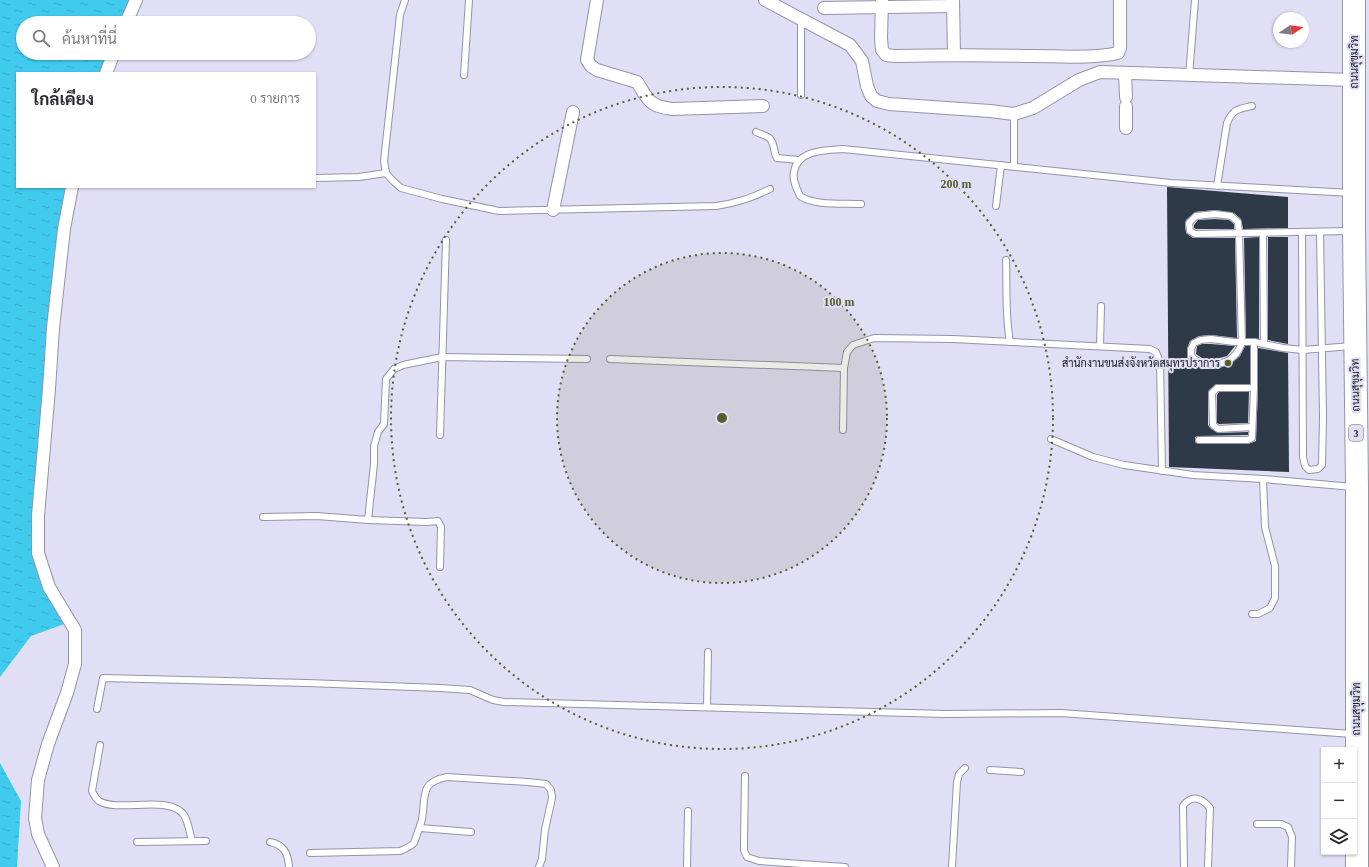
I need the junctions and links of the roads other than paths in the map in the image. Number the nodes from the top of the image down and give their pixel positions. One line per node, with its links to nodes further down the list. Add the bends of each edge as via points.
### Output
1 (136, 0): 12 (street)
2 (405, 0): 31 (lane, via 400,15 389,111 384,161)
3 (469, 0): 18 (lane)
4 (597, 0): 22 (street, via 587,60 597,70 637,82 645,96 658,106 672,109)
5 (765, 0): 13 (street)
6 (1120, 0): 14 (street, via 1118,53 1076,56)
7 (1195, 0): 19 (lane)
8 (1354, 0): 20 (highway, ถนนสุขุมวิท / 3)
9 (953, 3): 10 (street); 14 (street)
10 (882, 4): 11 (street); 14 (street, via 882,50 886,55)
11 (824, 8)
12 (129, 16)
13 (801, 19): 21 (lane); 25 (street, via 850,45 862,61 867,86 877,101)
14 (954, 55)
15 (111, 60): 16 (street)
16 (106, 72)
17 (1125, 73): 19 (street); 25 (street, via 1100,72 1079,80 1033,108); 26 (street)
18 (464, 75)
19 (1189, 76): 20 (street)
20 (1354, 80): 36 (highway, ถนนสุขุมวิท / 3)
21 (801, 95)
22 (762, 106)
23 (1252, 106): 33 (lane, via 1237,109 1227,123)
24 (573, 112): 39 (street)
25 (1014, 114): 30 (lane)
26 (1126, 128)
27 (756, 132): 28 (lane, via 772,140 774,155 777,158)
28 (799, 160): 29 (lane, via 812,153 843,149); 37 (lane, via 794,172 795,183 800,196 807,201)
29 (1001, 164): 30 (lane); 38 (lane)
30 (1014, 166): 33 (lane)
31 (386, 173): 32 (lane, via 359,177); 39 (lane, via 401,188 442,199 499,211)
32 (316, 178)
33 (1217, 186): 36 (lane)
34 (72, 188): 91 (street, via 64,229 53,328 38,516 38,553 49,587 75,630 75,664 38,780 35,818 38,834)
35 (770, 189): 39 (lane, via 750,199 716,206)
36 (1354, 193): 40 (highway, ถนนสุขุมวิท / 3)
37 (861, 204)
38 (996, 206)
39 (554, 210)
40 (1354, 230): 42 (lane); 53 (highway, ถนนสุขุมวิท / 3)
41 (1302, 232): 42 (lane); 44 (lane); 55 (lane)
42 (1320, 232): 54 (lane)
43 (1239, 233): 43 (lane, via 1238,222 1232,216 1196,216 1189,223 1190,231 1195,234); 44 (lane); 49 (lane)
44 (1263, 233): 51 (lane)
45 (446, 240): 56 (lane)
46 (1006, 260): 48 (lane)
47 (1101, 306): 52 (lane)
48 (1010, 342): 52 (lane); 59 (lane, via 874,338 853,345 847,352)
49 (1242, 342): 49 (lane, via 1201,340 1194,343 1191,356 1195,361 1203,363 1225,363 1234,356); 50 (lane)
50 (1254, 342): 51 (lane); 60 (lane)
51 (1264, 343): 55 (lane)
52 (1100, 346): 66 (lane, via 1150,349 1156,352 1160,362)
53 (1355, 346): 54 (lane); 68 (highway, ถนนสุขุมวิท / 3)
54 (1322, 349): 55 (lane); 55 (lane, via 1322,465 1318,469 1309,470 1304,466 1302,457)
55 (1303, 350)
56 (442, 357): 57 (lane); 63 (lane); 70 (lane, via 403,364 394,369 386,379 384,424 378,432 374,446)
57 (587, 359)
58 (610, 359): 59 (lane)
59 (844, 368): 62 (lane)
60 (1254, 388): 61 (lane); 61 (lane, via 1217,388 1212,393 1213,425 1218,429)
61 (1252, 428): 65 (lane, via 1252,438 1248,440)
62 (843, 430)
63 (440, 435)
64 (1051, 439): 66 (lane, via 1110,462)
65 (1199, 440)
66 (1162, 470): 67 (lane, via 1193,475)
67 (1263, 479): 68 (lane); 72 (lane, via 1265,526 1275,566 1275,598 1270,608)
68 (1357, 487): 76 (highway, ถนนสุขุมวิท / 3)
69 (263, 517): 70 (lane, via 317,516)
70 (368, 520): 71 (lane, via 438,521 441,527)
71 (440, 567)
72 (1252, 614)
73 (708, 652): 74 (lane)
74 (706, 707): 75 (lane, via 504,702 470,690 440,688 103,678); 76 (lane, via 946,714 1061,713)
75 (97, 709)
76 (1356, 734): 100 (highway, ถนนสุขุมวิท / 3)
77 (100, 745): 88 (lane, via 92,791 95,797 99,801 111,804 167,805 177,808 184,815)
78 (965, 768): 96 (lane, via 959,774 957,782)
79 (990, 770): 80 (lane)
80 (1021, 772)
81 (745, 776): 95 (lane, via 744,850 747,857 759,861)
82 (688, 811): 94 (lane)
83 (1257, 824): 99 (lane, via 1281,824 1288,827 1292,837)
84 (420, 828): 85 (lane); 90 (lane, via 414,842 400,851); 93 (lane, via 426,787 438,778 546,784 551,790 552,798)
85 (471, 832)
86 (206, 841): 88 (lane)
87 (137, 842): 88 (lane)
88 (192, 842)
89 (270, 842): 92 (lane, via 279,844 285,850)
90 (310, 853)
91 (53, 867)
92 (289, 867)
93 (539, 867)
94 (687, 867)
95 (845, 867)
96 (952, 867)
97 (1184, 867): 98 (lane, via 1183,806 1187,800 1195,798 1204,801 1210,808)
98 (1208, 867)
99 (1291, 867)
100 (1357, 867)

